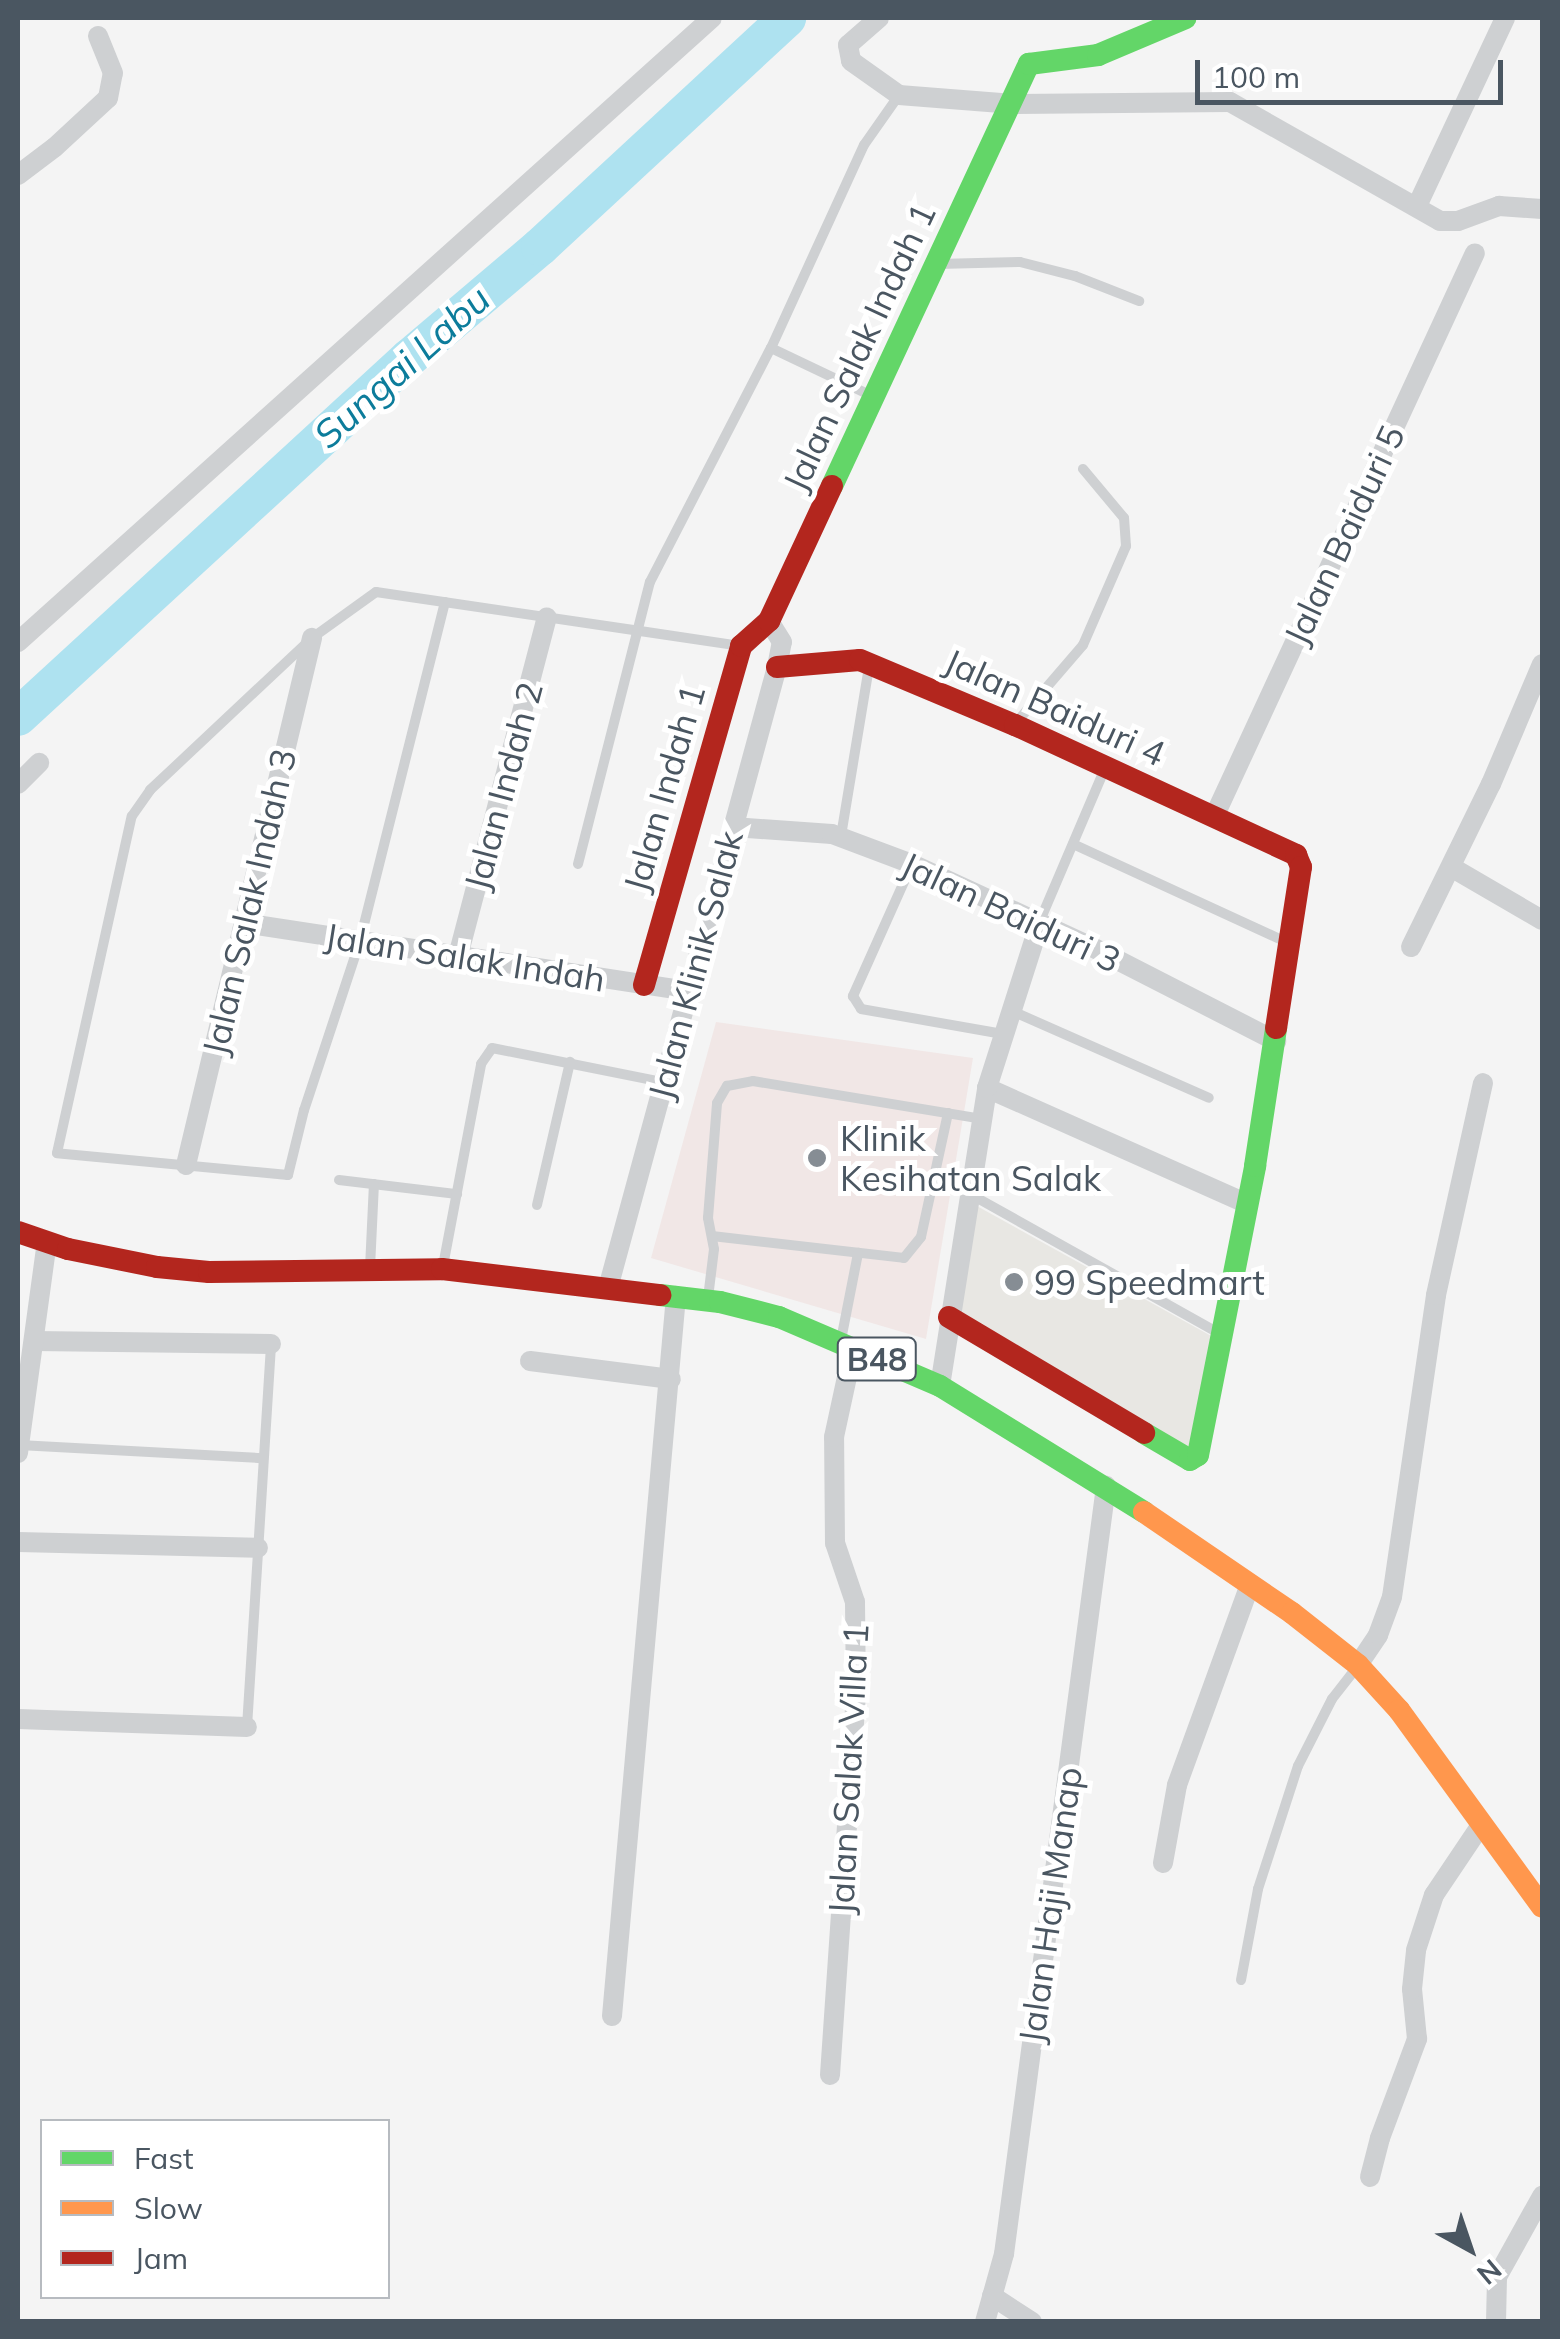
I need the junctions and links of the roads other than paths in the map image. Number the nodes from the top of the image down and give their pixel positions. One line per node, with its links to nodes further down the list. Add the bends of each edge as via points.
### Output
1 (712, 18): 22 (street)
2 (879, 18): 6 (street, via 848,45 852,61)
3 (1186, 18): 7 (street, Jalan Salak Indah 1, via 1098,56 1029,64)
4 (1504, 18): 9 (street)
5 (98, 36): 8 (street, via 114,73 108,98)
6 (898, 95): 7 (street); 14 (lane, via 864,145)
7 (1014, 104): 9 (street, via 1230,102); 12 (street, Jalan Salak Indah 1)
8 (18, 175)
9 (1417, 206): 10 (street, via 1440,221 1499,206)
10 (1542, 210)
11 (1474, 253): 31 (street, Jalan Baiduri 5)
12 (936, 264): 13 (lane, via 1020,262); 15 (street, Jalan Salak Indah 1)
13 (1140, 301)
14 (771, 348): 15 (lane); 20 (lane, via 650,582)
15 (874, 398): 19 (street, Jalan Salak Indah 1)
16 (1083, 468): 27 (lane, via 1124,518 1126,546 1083,646)
17 (446, 602): 18 (lane); 21 (lane, via 376,592); 41 (lane)
18 (547, 617): 20 (lane); 44 (street, Jalan Indah 2)
19 (769, 622): 23 (street); 26 (street, Jalan Klinik Salak, via 782,642)
20 (640, 631): 23 (lane); 35 (lane)
21 (312, 638): 39 (street, Jalan Salak Indah 3); 57 (lane, via 150,790 132,816 58,1153)
22 (18, 642)
23 (741, 646): 45 (street, Jalan Indah 1)
24 (870, 664): 26 (street, Jalan Baiduri 4); 27 (street, Jalan Baiduri 4); 33 (lane)
25 (1542, 664): 37 (street)
26 (777, 667): 32 (street, Jalan Klinik Salak)
27 (1015, 725): 29 (street, Jalan Baiduri 4)
28 (39, 763): 30 (street)
29 (1106, 768): 31 (street, Jalan Baiduri 4); 34 (lane)
30 (18, 784)
31 (1214, 817): 42 (street, Jalan Baiduri 4, via 1296,855 1301,866)
32 (733, 827): 33 (street, Jalan Baiduri 3); 46 (street, Jalan Klinik Salak)
33 (841, 837): 36 (street, Jalan Baiduri 3)
34 (1073, 844): 40 (lane); 42 (lane)
35 (578, 864)
36 (912, 864): 40 (street, Jalan Baiduri 3); 48 (lane, via 853,996 861,1009)
37 (1451, 867): 38 (street); 43 (street)
38 (1542, 920)
39 (244, 923): 41 (street, Jalan Salak Indah); 57 (street, Jalan Salak Indah 3)
40 (1038, 925): 47 (street); 49 (street, Jalan Baiduri 3)
41 (360, 941): 44 (street, Jalan Salak Indah); 57 (lane, via 288,1175)
42 (1290, 944): 49 (street)
43 (1411, 947)
44 (458, 956): 45 (street, Jalan Salak Indah)
45 (644, 984): 46 (street, Jalan Salak Indah)
46 (686, 991): 51 (street, Jalan Klinik Salak)
47 (1012, 1011): 48 (street); 54 (lane)
48 (1004, 1034): 53 (street)
49 (1276, 1041): 62 (street)
50 (570, 1062): 51 (lane); 60 (lane, via 492,1048 481,1064); 63 (lane)
51 (662, 1082): 70 (street, Jalan Klinik Salak)
52 (1482, 1083): 88 (street, via 1436,1295 1392,1597)
53 (987, 1088): 56 (street); 62 (street)
54 (1209, 1098)
55 (948, 1113): 56 (lane); 65 (lane, via 752,1082 727,1086 717,1104); 67 (lane, via 922,1236 904,1258)
56 (982, 1118): 61 (street)
57 (186, 1165)
58 (339, 1180): 59 (lane)
59 (374, 1184): 60 (lane); 68 (lane)
60 (457, 1194): 69 (lane)
61 (970, 1194): 73 (street); 74 (lane)
62 (1248, 1204): 74 (street)
63 (537, 1205)
64 (18, 1232): 66 (street, B48)
65 (712, 1236): 67 (lane); 72 (lane)
66 (47, 1242): 68 (street, B48, via 209,1272); 75 (street)
67 (858, 1253): 77 (lane)
68 (370, 1268): 69 (street, B48)
69 (442, 1269): 70 (street, B48)
70 (608, 1288): 71 (street, B48)
71 (676, 1296): 72 (street, B48); 79 (street)
72 (707, 1300): 77 (street, B48, via 779,1317)
73 (950, 1317): 74 (street, via 1190,1460 1198,1455); 80 (street)
74 (1222, 1335)
75 (34, 1340): 76 (street); 81 (street)
76 (270, 1344): 83 (lane)
77 (847, 1346): 80 (street, B48); 96 (street, Jalan Salak Villa 1, via 834,1437 835,1542 855,1602 856,1698)
78 (530, 1361): 79 (street)
79 (671, 1379): 95 (street)
80 (940, 1386): 84 (street, B48)
81 (19, 1445): 82 (street); 83 (lane)
82 (18, 1453)
83 (262, 1458): 86 (lane)
84 (1106, 1486): 87 (street, B48); 99 (street, Jalan Haji Manap, via 1004,2254)
85 (18, 1542): 86 (street)
86 (258, 1548): 90 (lane)
87 (1250, 1584): 88 (street, B48); 92 (street, via 1177,1785)
88 (1358, 1666): 91 (street, B48, via 1399,1710); 94 (lane, via 1332,1699 1298,1766 1258,1889)
89 (18, 1719): 90 (street)
90 (248, 1726)
91 (1481, 1824): 93 (street, B48); 97 (street, via 1434,1895 1416,1950 1417,2039)
92 (1163, 1864)
93 (1542, 1907)
94 (1241, 1980)
95 (612, 2016)
96 (830, 2074)
97 (1370, 2177)
98 (1542, 2196): 102 (street, via 1497,2277)
99 (992, 2296): 100 (street, Jalan Haji Manap); 101 (street)
100 (985, 2322)
101 (1032, 2322)
102 (1496, 2322)

